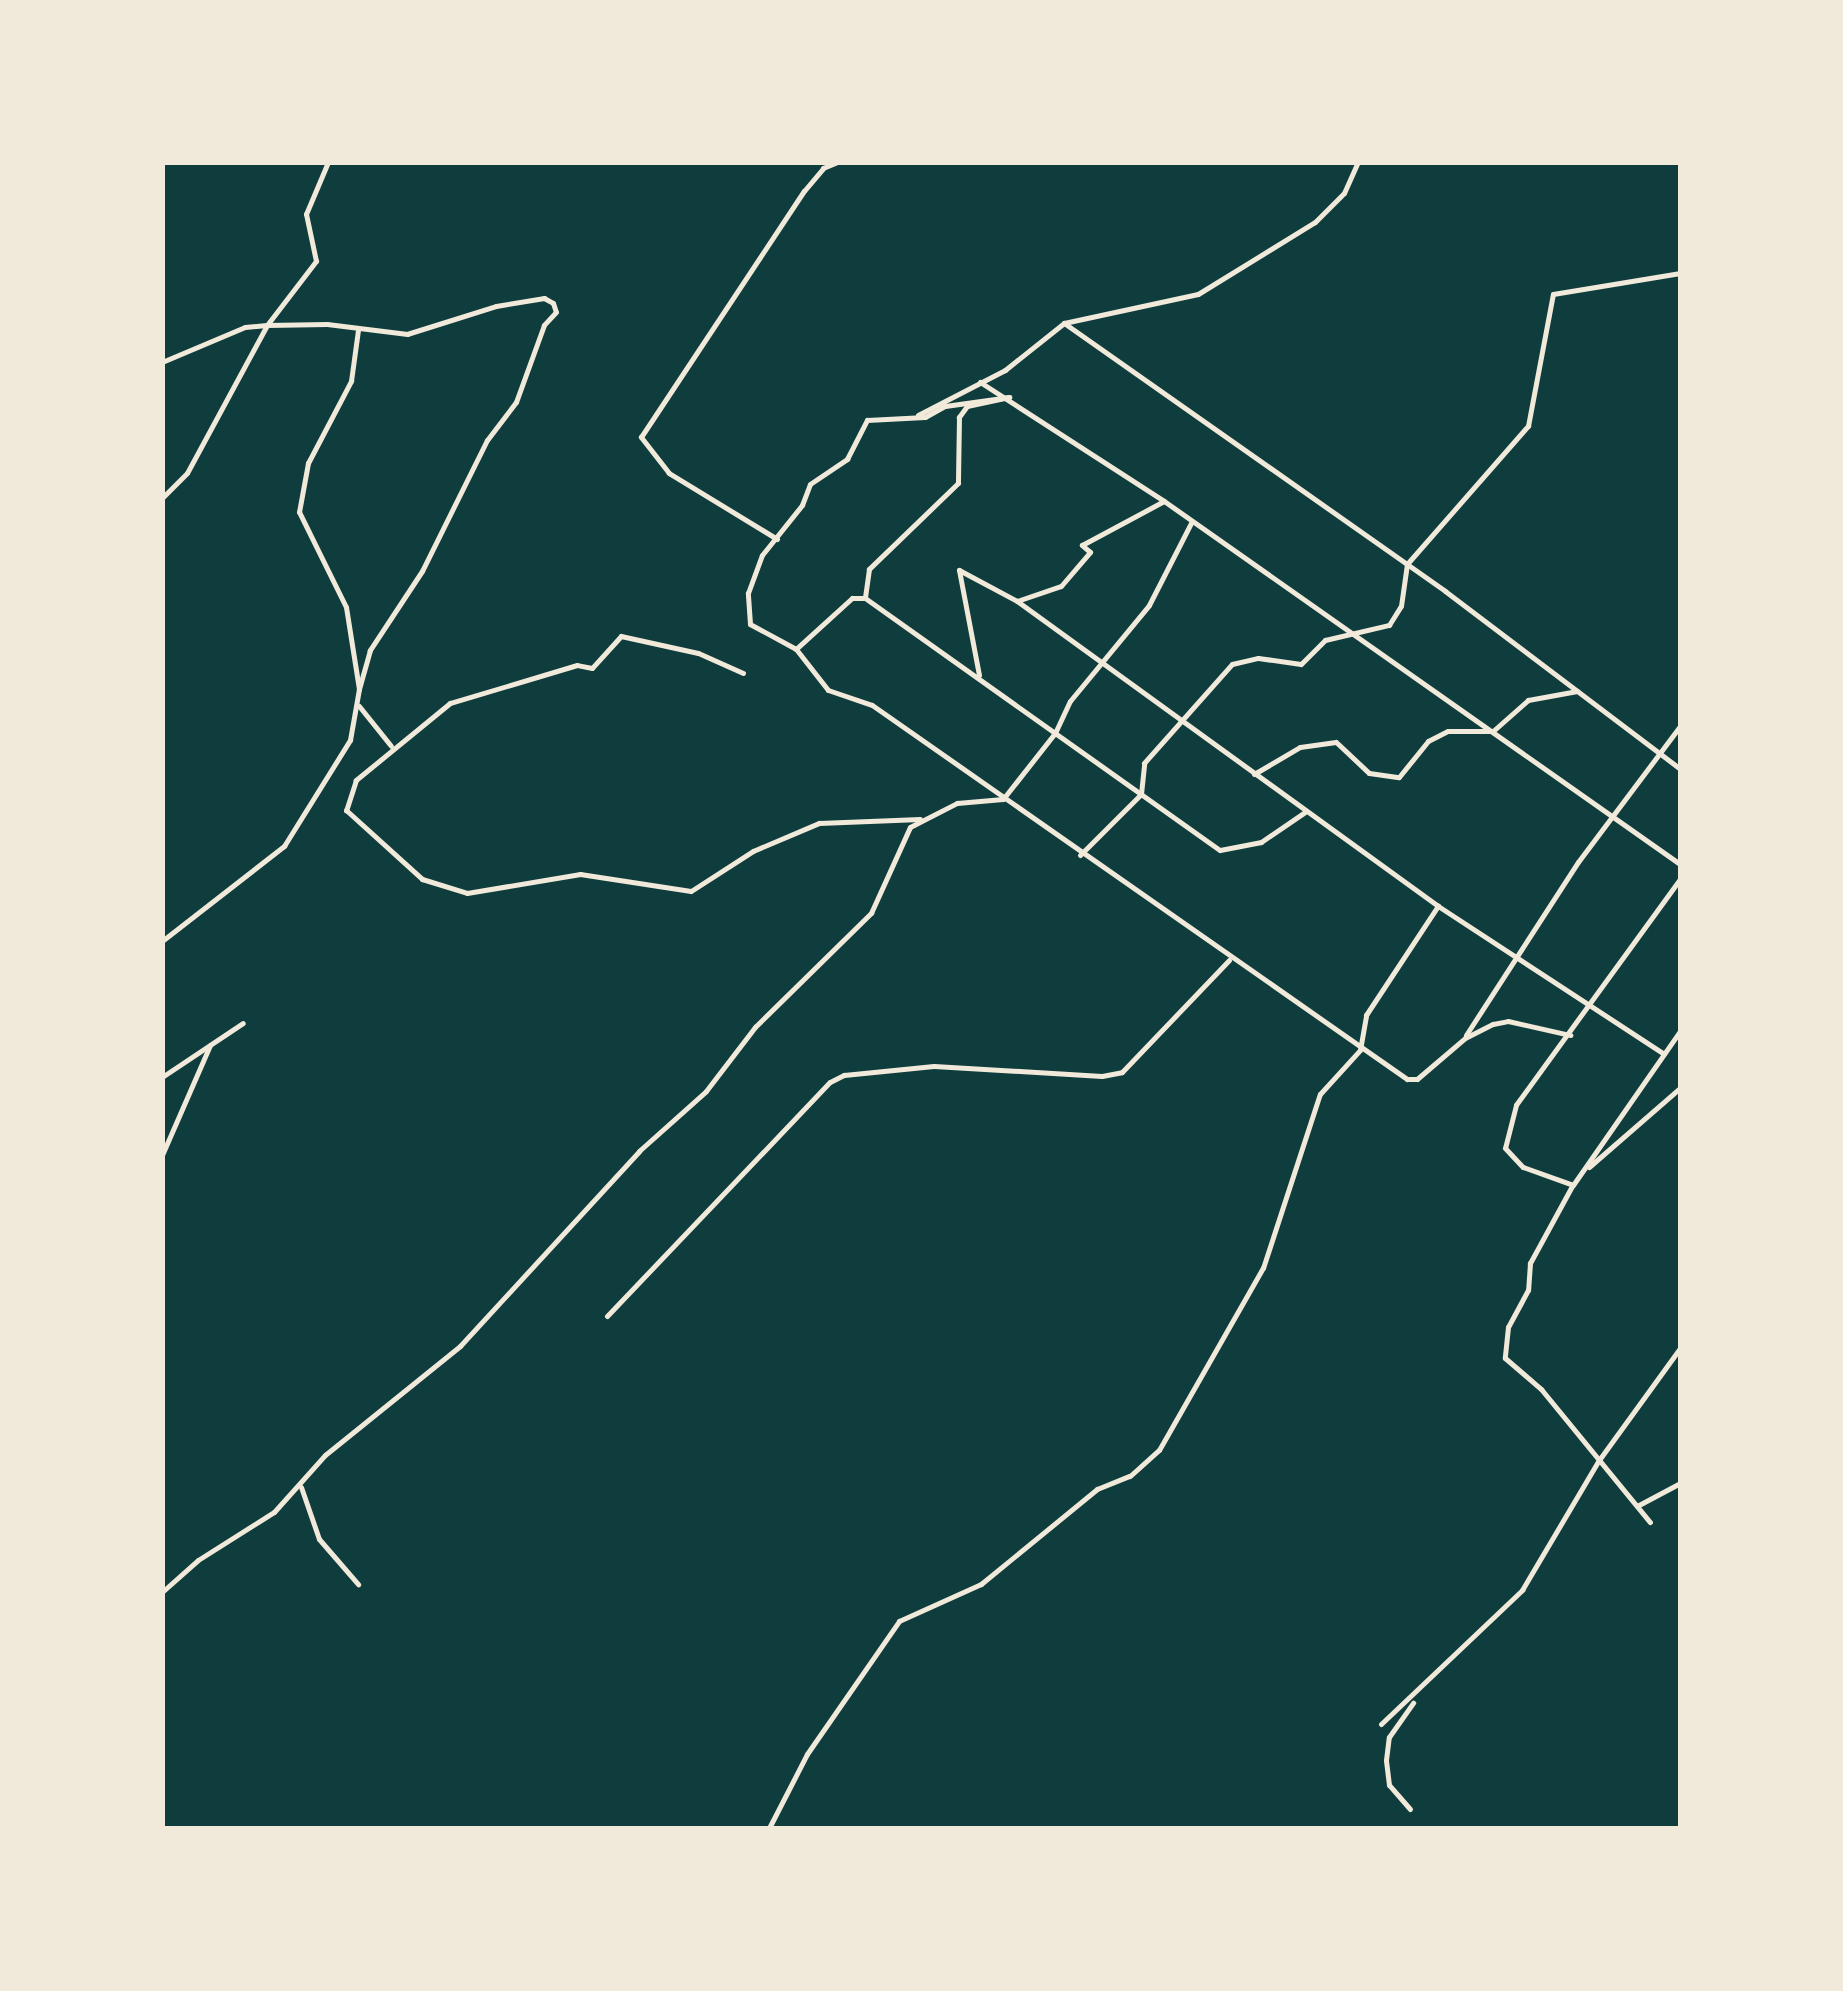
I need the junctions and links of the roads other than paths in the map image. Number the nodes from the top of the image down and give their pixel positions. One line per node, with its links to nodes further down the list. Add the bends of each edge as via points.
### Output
1 (328, 162): 6 (street, via 306,214 316,261)
2 (837, 162): 15 (street, via 804,191 640,437 669,474)
3 (1358, 162): 5 (street, via 1344,192 1315,222 1198,294)
4 (1680, 273): 16 (street, via 1554,294 1528,426)
5 (1064, 323): 9 (street); 16 (street)
6 (267, 325): 7 (street); 8 (street, via 245,327); 12 (street, via 186,473)
7 (358, 330): 24 (street, via 351,381 303,476 299,512 346,607); 24 (street, via 406,334 544,298 556,312 459,506 370,650)
8 (162, 362)
9 (980, 382): 10 (street); 11 (street)
10 (1008, 396): 11 (street); 13 (street); 17 (street, via 967,406 959,416 958,482 869,569)
11 (915, 417): 15 (street, via 867,420 847,459 810,484)
12 (162, 498)
13 (1164, 501): 14 (street); 18 (street, via 1082,544 1090,552 1061,586)
14 (1192, 521): 19 (street); 21 (street, via 1171,571)
15 (777, 539): 20 (street, via 762,555 747,614 769,638)
16 (1407, 564): 19 (street, via 1401,606 1389,625); 25 (street)
17 (865, 598): 20 (street, via 852,598); 23 (street)
18 (1017, 601): 21 (street); 23 (street, via 959,570)
19 (1350, 630): 27 (street, via 1325,640 1301,664 1258,658 1232,664); 29 (street)
20 (796, 650): 36 (street, via 828,690 872,704)
21 (1105, 663): 27 (street); 30 (street, via 1070,701)
22 (743, 674): 31 (street, via 698,653 621,636 592,668 578,665 450,704)
23 (980, 678): 30 (street)
24 (359, 688): 26 (street)
25 (1578, 691): 29 (street, via 1528,700); 32 (street)
26 (359, 706): 31 (street); 44 (street, via 344,753 284,846)
27 (1182, 717): 34 (street); 35 (street, via 1144,764)
28 (1680, 726): 32 (street)
29 (1493, 731): 34 (street, via 1448,731 1428,741 1399,777 1369,773 1336,742 1300,747); 38 (street)
30 (1055, 733): 35 (street); 36 (street)
31 (392, 748): 39 (street, via 356,780 346,810 422,879 466,893 580,874 692,891 753,851 820,822)
32 (1658, 752): 33 (street); 38 (street)
33 (1680, 769)
34 (1254, 774): 37 (street)
35 (1141, 794): 37 (street, via 1231,853); 40 (street)
36 (1004, 799): 39 (street, via 976,798); 40 (street)
37 (1305, 812): 43 (street)
38 (1612, 815): 41 (street); 45 (street)
39 (923, 818): 63 (street, via 910,827 871,913 755,1027 697,1101 639,1151 460,1346 325,1455)
40 (1080, 855): 46 (street)
41 (1680, 864)
42 (1680, 878): 47 (street)
43 (1438, 906): 45 (street); 53 (street, via 1366,1015)
44 (162, 941)
45 (1514, 956): 47 (street); 51 (street)
46 (1230, 960): 53 (street); 59 (street, via 1122,1072 934,1066 830,1082)
47 (1590, 1003): 50 (street); 54 (street)
48 (243, 1023): 52 (street)
49 (1680, 1032): 54 (street)
50 (1570, 1035): 51 (street, via 1508,1020); 58 (street, via 1516,1105 1504,1148 1523,1168)
51 (1465, 1038): 53 (street, via 1412,1081)
52 (210, 1045): 55 (street); 57 (street)
53 (1360, 1050): 71 (street, via 1320,1094 1262,1268 1159,1450 1130,1476 1097,1489 981,1584 899,1621 818,1738)
54 (1664, 1054): 58 (street)
55 (162, 1077)
56 (1680, 1088): 58 (street, via 1640,1116)
57 (162, 1155)
58 (1573, 1185): 61 (street, via 1530,1262 1528,1290 1508,1327 1505,1358)
59 (608, 1316)
60 (1680, 1348): 61 (street)
61 (1599, 1460): 64 (street); 68 (street, via 1522,1590)
62 (1680, 1483): 64 (street)
63 (301, 1484): 66 (street, via 319,1539); 67 (street, via 274,1512 198,1560)
64 (1637, 1506): 65 (street)
65 (1650, 1522)
66 (358, 1584)
67 (162, 1592)
68 (1415, 1699): 69 (street); 70 (street, via 1389,1738 1386,1760 1389,1785)
69 (1382, 1724)
70 (1410, 1810)
71 (769, 1828)

